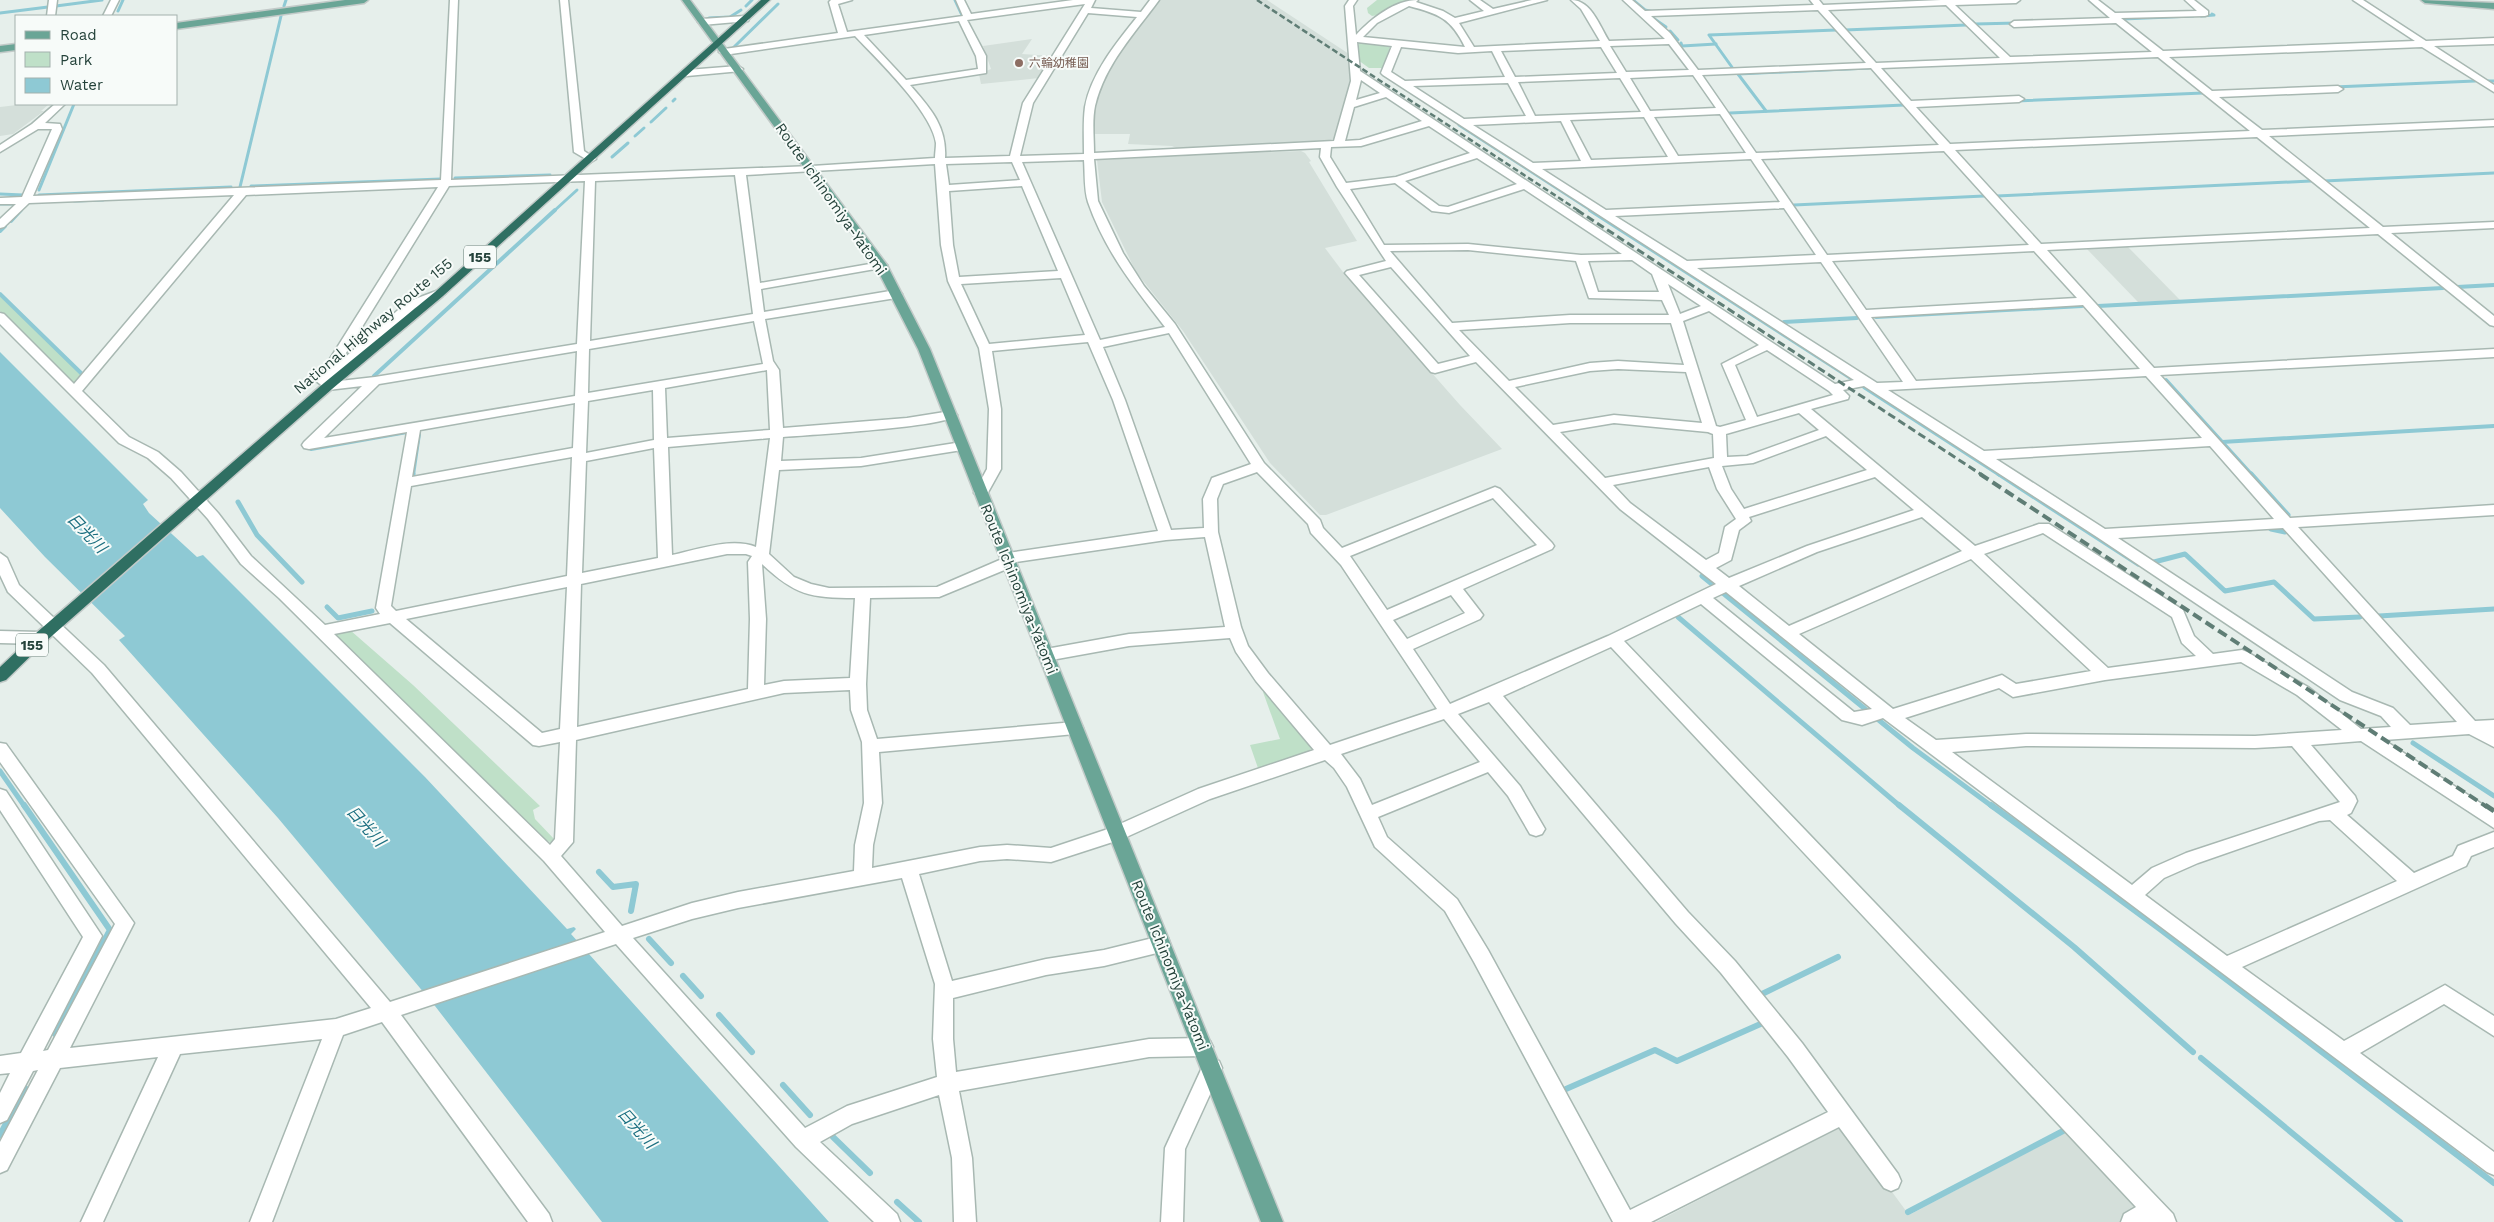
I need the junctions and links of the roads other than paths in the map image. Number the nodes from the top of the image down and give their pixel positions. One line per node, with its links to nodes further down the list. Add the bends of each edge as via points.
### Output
1 (53, 0): 33 (street)
2 (115, 0): 34 (street)
3 (364, 0): 42 (main road)
4 (454, 0): 101 (street)
5 (564, 0): 90 (street, via 579,152)
6 (686, 0): 40 (main road, Route Ichinomiya-Yatomi)
7 (766, 0): 38 (highway, National Highway Route 155 / 155)
8 (848, 0): 44 (street, via 833,2)
9 (960, 0): 36 (street)
10 (1032, 0): 28 (street)
11 (1091, 0): 28 (street); 29 (street)
12 (1156, 0): 35 (street)
13 (1352, 0): 45 (street, via 1349,6)
14 (1474, 0): 31 (street)
15 (1543, 0): 31 (street)
16 (1576, 0): 49 (street, via 1584,7)
17 (1627, 0): 32 (street)
18 (1733, 0): 30 (street)
19 (2016, 0): 24 (street)
20 (2093, 0): 37 (street)
21 (2189, 0): 37 (street, via 2206,13)
22 (2357, 0): 50 (street)
23 (2424, 0): 27 (main road)
24 (1947, 1): 26 (street); 57 (street)
25 (1411, 2): 39 (street, via 1445,14); 45 (street, via 1374,21)
26 (1817, 4): 30 (street); 58 (street)
27 (2494, 6)
28 (1038, 8): 36 (street)
29 (1085, 10): 35 (street); 91 (street, via 1028,104)
30 (1741, 10): 32 (street)
31 (1491, 12): 39 (street)
32 (1643, 14): 46 (street)
33 (51, 15)
34 (108, 15)
35 (1143, 15): 89 (street, via 1117,47 1099,82 1090,107)
36 (965, 18): 43 (street); 65 (street, via 981,56 983,71)
37 (2116, 18): 41 (street); 56 (street)
38 (746, 19): 40 (street); 52 (highway, National Highway Route 155 / 155)
39 (1454, 21): 55 (street, via 1460,26)
40 (702, 22): 52 (main road, Route Ichinomiya-Yatomi)
41 (2014, 24)
42 (178, 26)
43 (857, 33): 44 (street); 65 (street)
44 (843, 35): 52 (street)
45 (1354, 39): 48 (street); 61 (street, via 1352,52 1356,58 1353,70)
46 (1672, 41): 49 (street); 62 (street)
47 (2494, 41): 50 (street)
48 (1397, 44): 55 (street); 66 (street, via 1386,73)
49 (1605, 44): 53 (street); 63 (street)
50 (2424, 44): 56 (street); 68 (street)
51 (15, 47): 54 (main road)
52 (721, 47): 59 (main road, Route Ichinomiya-Yatomi); 60 (highway, National Highway Route 155 / 155)
53 (1495, 48): 55 (street); 64 (street)
54 (0, 49)
55 (1471, 49)
56 (2160, 54): 57 (street); 70 (street)
57 (2008, 60): 58 (street)
58 (1873, 65): 62 (street); 72 (street)
59 (738, 69): 60 (street); 96 (main road, Route Ichinomiya-Yatomi)
60 (687, 73): 90 (highway, National Highway Route 155 / 155)
61 (1356, 73): 69 (street); 74 (street)
62 (1696, 73): 63 (street); 75 (street)
63 (1623, 76): 64 (street); 76 (street)
64 (1512, 80): 66 (street); 78 (street)
65 (903, 83): 93 (street, via 931,117 941,142)
66 (1404, 84): 80 (street)
67 (2338, 89): 70 (street)
68 (2494, 89)
69 (1388, 94): 74 (street); 79 (street)
70 (2210, 94): 83 (street)
71 (2019, 99): 72 (street)
72 (1908, 104): 85 (street)
73 (59, 105): 82 (street)
74 (1349, 105): 84 (street)
75 (1722, 111): 76 (street); 88 (street)
76 (1648, 114): 77 (street); 92 (street)
77 (1564, 118): 78 (street); 94 (street)
78 (1532, 119): 80 (street)
79 (1430, 122): 84 (street, via 1361,143); 87 (street)
80 (1464, 122): 95 (street)
81 (2494, 123): 83 (street)
82 (36, 126): 86 (street); 107 (street, via 56,126 57,129)
83 (2259, 134): 85 (street); 113 (street)
84 (1333, 143): 89 (street); 104 (street, via 1325,157)
85 (1947, 148): 88 (street); 115 (street)
86 (0, 149)
87 (1478, 154): 100 (street); 103 (street)
88 (1753, 156): 92 (street); 109 (street)
89 (1089, 157): 91 (street); 137 (street, via 1093,201 1113,245 1139,288)
90 (591, 159): 99 (highway, National Highway Route 155 / 155)
91 (1015, 159): 93 (street); 102 (street)
92 (1675, 160): 94 (street)
93 (940, 161): 96 (street); 105 (street)
94 (1587, 163): 95 (street)
95 (1531, 166): 110 (street)
96 (812, 169): 97 (street); 119 (main road, Route Ichinomiya-Yatomi)
97 (740, 172): 98 (street); 125 (street)
98 (590, 178): 99 (street); 140 (street)
99 (568, 179): 101 (street); 126 (highway, National Highway Route 155 / 155)
100 (1397, 180): 103 (street, via 1436,209 1449,210); 104 (street)
101 (446, 183): 106 (street); 148 (street, via 322,381)
102 (1025, 183): 105 (street); 123 (street)
103 (1525, 185): 116 (street)
104 (1342, 187): 114 (street)
105 (944, 188): 124 (street, via 947,245)
106 (242, 192): 107 (street); 154 (street)
107 (26, 200): 108 (street); 112 (street)
108 (0, 201)
109 (1787, 205): 110 (street); 118 (street)
110 (1605, 213): 121 (street)
111 (2494, 225): 113 (street)
112 (0, 226)
113 (2379, 231): 115 (street); 135 (street)
114 (1381, 248): 117 (street, via 1468,247); 120 (street)
115 (2037, 248): 118 (street); 129 (street)
116 (1635, 257): 117 (street); 122 (street)
117 (1581, 258): 128 (street, via 1593,296)
118 (1824, 258): 121 (street); 131 (street)
119 (881, 265): 125 (street); 127 (main road, Route Ichinomiya-Yatomi)
120 (1388, 265): 136 (street); 143 (street, via 1351,273 1435,369)
121 (1685, 265): 150 (street)
122 (1657, 272): 128 (street); 130 (street)
123 (1065, 274): 124 (street); 138 (street)
124 (954, 281): 141 (street)
125 (755, 287): 133 (street)
126 (439, 294): 148 (street, via 411,305)
127 (896, 294): 133 (street); 157 (main road, Route Ichinomiya-Yatomi, via 924,349)
128 (1666, 296): 134 (street)
129 (2086, 301): 131 (street); 146 (street)
130 (1710, 307): 134 (street); 139 (street)
131 (1862, 314): 151 (street)
132 (0, 317): 154 (street)
133 (760, 317): 140 (street); 144 (street, via 767,361)
134 (1676, 319): 136 (street, via 1570,319); 145 (street)
135 (2494, 322)
136 (1449, 327): 143 (street)
137 (1172, 328): 138 (street); 171 (street)
138 (1094, 341): 141 (street); 183 (street, via 1119,400)
139 (1768, 345): 153 (street); 158 (street, via 1728,364)
140 (584, 346): 147 (street); 155 (street)
141 (984, 348): 175 (street, via 995,409 996,438 994,469)
142 (2494, 353): 146 (street)
143 (1474, 359): 149 (street)
144 (771, 366): 152 (street); 163 (street, via 776,390)
145 (1692, 369): 149 (street, via 1618,364); 161 (street)
146 (2150, 372): 151 (street); 164 (street)
147 (375, 381): 148 (street); 159 (street, via 310,445)
148 (326, 384): 176 (highway, National Highway Route 155 / 155)
149 (1506, 385): 160 (street)
150 (1870, 385): 151 (street); 153 (street); 168 (street)
151 (1912, 385)
152 (659, 386): 155 (street); 165 (street)
153 (1833, 388): 156 (street, via 1843,396)
154 (75, 391): 176 (street, via 124,440 153,455 176,475)
155 (582, 399): 159 (street); 167 (street)
156 (1801, 408): 158 (street); 162 (street)
157 (951, 415): 163 (street); 166 (main road, Route Ichinomiya-Yatomi)
158 (1753, 422): 161 (street)
159 (414, 428): 173 (street)
160 (1550, 430): 161 (street, via 1614,420); 174 (street)
161 (1714, 430): 169 (street)
162 (1828, 431): 169 (street, via 1748,460); 172 (street)
163 (776, 434): 165 (street); 170 (street)
164 (2212, 442): 168 (street); 180 (street)
165 (661, 443): 167 (street); 189 (street)
166 (962, 446): 170 (street, via 861,462); 175 (main road, Route Ichinomiya-Yatomi)
167 (580, 454): 173 (street); 191 (street)
168 (1980, 456): 182 (street)
169 (1718, 462): 174 (street); 179 (street, via 1724,489)
170 (774, 466): 185 (street)
171 (1259, 466): 181 (street, via 1217,481 1210,499); 186 (street, via 1315,523 1316,530)
172 (1876, 472): 178 (street); 179 (street)
173 (405, 483): 195 (street, via 383,608)
174 (1602, 484): 190 (street, via 1625,506)
175 (981, 493): 188 (main road, Route Ichinomiya-Yatomi)
176 (194, 504): 197 (highway, National Highway Route 155 / 155); 198 (street, via 246,560)
177 (2494, 510): 180 (street)
178 (1923, 512): 184 (street); 193 (street, via 1812,549)
179 (1741, 515): 190 (street, via 1744,521 1732,527 1726,556)
180 (2284, 523): 182 (street); 215 (street)
181 (1211, 532): 183 (street); 199 (street)
182 (2102, 534): 217 (street, via 2346,696 2387,712)
183 (1166, 535): 188 (street)
184 (1973, 552): 200 (street); 206 (street, via 2044,526 2178,614 2187,639); 207 (street)
185 (762, 555): 189 (street, via 748,549 727,549); 194 (street, via 789,581 808,589 829,593); 210 (street, via 755,562 758,619)
186 (1340, 555): 192 (street, via 1495,492 1547,546); 196 (street)
187 (0, 558): 197 (street, via 13,588)
188 (1008, 560): 194 (street, via 939,592); 205 (main road, Route Ichinomiya-Yatomi)
189 (665, 561): 191 (street)
190 (1705, 567): 193 (street)
191 (574, 580): 195 (street); 218 (street)
192 (1454, 588): 196 (street); 204 (street, via 1475,615)
193 (1716, 590): 200 (street); 203 (street); 213 (street, via 1848,716 1857,720)
194 (863, 592): 209 (street)
195 (392, 617): 198 (street); 218 (street, via 539,740)
196 (1384, 618): 204 (street)
197 (59, 621): 202 (highway, National Highway Route 155 / 155); 243 (street)
198 (322, 630): 234 (street)
199 (1235, 632): 205 (street, via 1129,640); 225 (street, via 1241,648 1262,677)
200 (1786, 633): 213 (street)
201 (0, 637): 202 (street)
202 (40, 638): 208 (highway, National Highway Route 155 / 155)
203 (1613, 640): 211 (street); 260 (street)
204 (1404, 647): 212 (street)
205 (1046, 655): 216 (main road, Route Ichinomiya-Yatomi)
206 (2209, 659): 207 (street); 219 (street, via 2242,656 2255,661)
207 (2105, 674): 213 (street, via 2013,691 2002,681)
208 (0, 676)
209 (858, 684): 210 (street, via 784,687); 222 (street, via 859,710)
210 (756, 693): 218 (street)
211 (1492, 694): 212 (street); 255 (street, via 1682,918 1728,967)
212 (1448, 712): 225 (street); 226 (street)
213 (1881, 714): 223 (street)
214 (2494, 726): 215 (street)
215 (2471, 727): 217 (street); 221 (street)
216 (1075, 728): 222 (street); 232 (main road, Route Ichinomiya-Yatomi)
217 (2406, 732): 219 (street)
218 (570, 734): 234 (street, via 564,842)
219 (2360, 735): 220 (street); 230 (street)
220 (2296, 739): 223 (street, via 2255,742 2026,740); 228 (street, via 2349,801 2345,808)
221 (2494, 741)
222 (871, 746): 236 (street, via 873,802 864,845)
223 (1933, 747): 238 (street)
224 (0, 750): 249 (street, via 125,923)
225 (1328, 752): 229 (street, via 1354,784); 232 (street, via 1204,794)
226 (1492, 764): 229 (street); 231 (street, via 1514,791)
227 (0, 796): 250 (street, via 93,936)
228 (2334, 813): 237 (street); 238 (street, via 2319,814 2192,858 2158,873)
229 (1368, 814): 268 (street, via 1381,842 1451,905)
230 (2494, 821)
231 (1536, 829)
232 (1116, 834): 235 (street, via 1052,855 980,854); 240 (main road, Route Ichinomiya-Yatomi)
233 (2494, 839): 237 (street, via 2464,851 2460,861)
234 (550, 856): 239 (street)
235 (908, 870): 236 (street); 242 (street)
236 (863, 876): 239 (street, via 729,902)
237 (2412, 882): 241 (street)
238 (2132, 895): 241 (street)
239 (613, 936): 243 (street); 256 (street)
240 (1161, 944): 242 (street); 247 (main road, Route Ichinomiya-Yatomi)
241 (2226, 965): 248 (street)
242 (945, 991): 253 (street, via 943,1039)
243 (389, 1010): 245 (street); 263 (street, via 452,1104)
244 (2494, 1027): 248 (street, via 2445,994)
245 (336, 1028): 246 (street); 262 (street)
246 (173, 1047): 249 (street); 261 (street)
247 (1203, 1047): 252 (main road, Route Ichinomiya-Yatomi); 253 (street, via 1149,1048)
248 (2343, 1052): 258 (street)
249 (55, 1060): 250 (street); 257 (street)
250 (28, 1063): 251 (street); 254 (street)
251 (0, 1065)
252 (1212, 1068): 266 (street, via 1174,1148); 267 (main road, Route Ichinomiya-Yatomi)
253 (947, 1083): 256 (street, via 847,1116); 265 (street, via 962,1158)
254 (0, 1113)
255 (1843, 1115): 259 (street); 269 (street)
256 (804, 1140): 264 (street)
257 (0, 1163)
258 (2494, 1165)
259 (1891, 1181)
260 (2159, 1216): 270 (street)
261 (92, 1222)
262 (261, 1222)
263 (541, 1222)
264 (889, 1222)
265 (965, 1222)
266 (1172, 1222)
267 (1272, 1222)
268 (1624, 1222)
269 (1628, 1222)
270 (2132, 1222)

